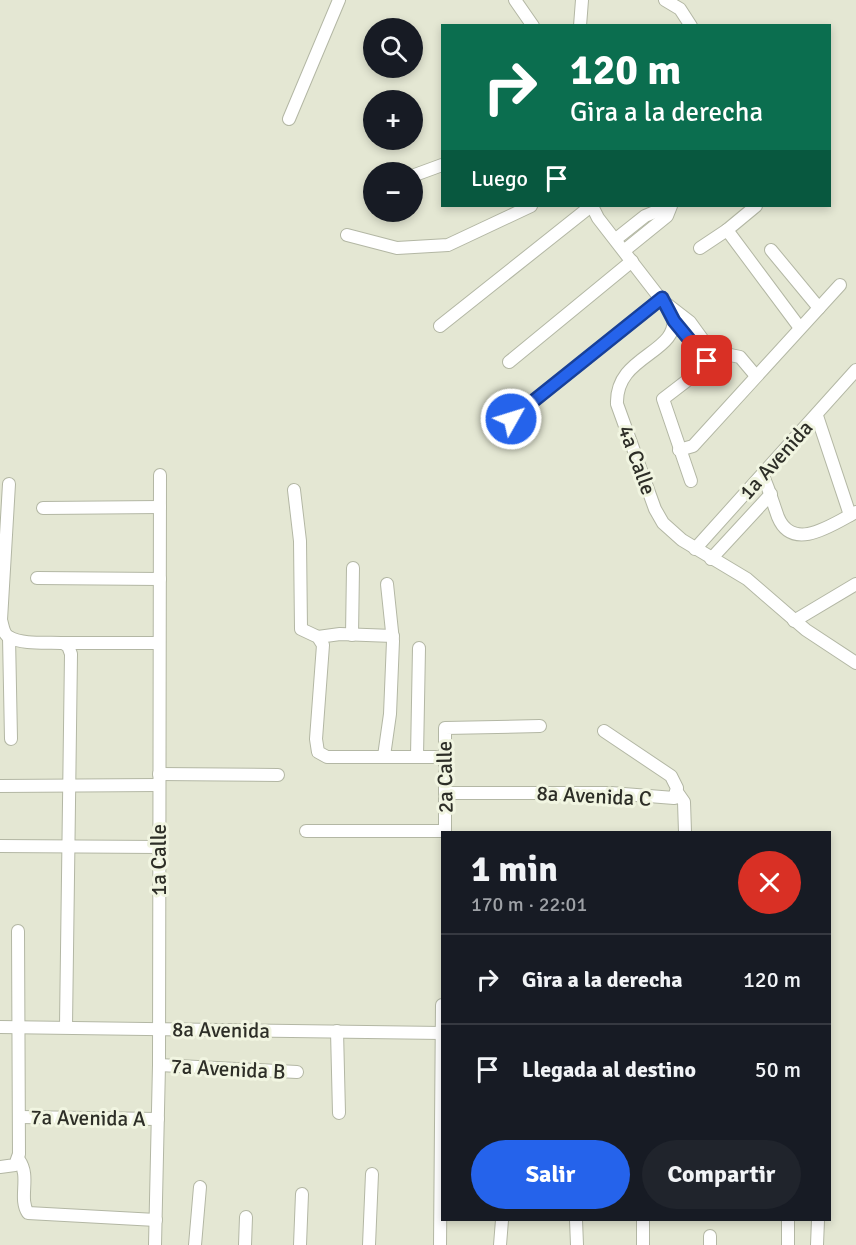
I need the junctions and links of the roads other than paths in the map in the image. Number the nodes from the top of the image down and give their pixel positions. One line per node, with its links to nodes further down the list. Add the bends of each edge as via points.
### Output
1 (339, 0): 8 (street)
2 (515, 0): 5 (street)
3 (582, 0): 6 (street)
4 (665, 0): 7 (street, via 680,9)
5 (532, 24)
6 (580, 24)
7 (690, 24)
8 (289, 119)
9 (441, 165): 10 (street)
10 (423, 173)
11 (529, 207): 19 (street, via 457,242 428,249 389,247)
12 (591, 207): 29 (street)
13 (592, 207): 21 (street)
14 (660, 207): 17 (street)
15 (670, 207): 20 (street, via 667,216)
16 (755, 207): 18 (street)
17 (634, 225): 20 (street); 21 (street)
18 (727, 230): 22 (street); 30 (street)
19 (347, 235)
20 (644, 236): 24 (street)
21 (616, 239): 24 (street)
22 (700, 248)
23 (771, 250): 27 (street)
24 (628, 256): 26 (street); 32 (street)
25 (840, 285): 27 (street)
26 (665, 301): 28 (street); 31 (street, via 690,322); 36 (street)
27 (819, 308): 30 (street)
28 (674, 321): 31 (street); 47 (street, 4a Calle, via 668,339 631,367 623,378 618,404 655,509 663,523)
29 (440, 326)
30 (800, 328): 34 (street)
31 (705, 350): 34 (street, via 740,357); 37 (street, via 706,366 663,399)
32 (509, 363)
33 (856, 370): 35 (street, 1a Avenida)
34 (756, 376): 37 (street, via 693,446)
35 (817, 416): 39 (street, 1a Avenida); 46 (street)
36 (511, 419)
37 (680, 450): 40 (street)
38 (160, 475): 44 (street, 1a Calle)
39 (763, 476): 43 (street); 47 (street, 1a Avenida)
40 (691, 481)
41 (9, 484): 49 (street)
42 (294, 489): 60 (street, via 300,541 301,629)
43 (771, 495): 46 (street, via 784,527 800,536); 48 (street, 1a Avenida)
44 (160, 507): 45 (street); 52 (street, 1a Calle)
45 (43, 508)
46 (853, 514)
47 (695, 549): 48 (street, 4a Calle)
48 (711, 559): 56 (street, 4a Calle, via 747,579)
49 (2, 565): 55 (street)
50 (353, 568): 57 (street)
51 (37, 578): 52 (street)
52 (160, 579): 62 (street, 1a Calle)
53 (387, 584): 58 (street)
54 (856, 584): 56 (street)
55 (1, 620): 59 (street)
56 (794, 621): 64 (street, 4a Calle)
57 (352, 635): 58 (street); 60 (street)
58 (393, 636): 68 (street, via 393,679)
59 (9, 637): 61 (street); 67 (street)
60 (318, 637): 68 (street, via 324,657 318,752 323,757)
61 (63, 643): 62 (street); 73 (street, via 68,646 72,665)
62 (159, 643): 72 (street, 1a Calle)
63 (419, 648): 69 (street)
64 (856, 663)
65 (540, 726): 70 (street, 2a Calle, via 450,726 444,729)
66 (604, 731): 75 (street, 8a Avenida C, via 671,776)
67 (11, 740)
68 (384, 756): 69 (street)
69 (417, 756): 70 (street)
70 (444, 757): 76 (street, 2a Calle)
71 (278, 775): 72 (street)
72 (159, 779): 73 (street); 83 (street, 1a Calle)
73 (70, 785): 74 (street); 82 (street)
74 (0, 786)
75 (677, 792): 76 (street, 8a Avenida C, via 674,798 666,800 611,793); 79 (street, via 684,802)
76 (445, 793): 78 (street, 2a Calle)
77 (306, 831): 80 (street)
78 (446, 831)
79 (685, 831)
80 (441, 832)
81 (0, 846): 82 (street)
82 (69, 846): 83 (street); 85 (street)
83 (159, 847): 88 (street, 1a Calle)
84 (18, 931): 87 (street)
85 (66, 1026): 87 (street, 8a Avenida); 88 (street, 8a Avenida)
86 (0, 1027): 87 (street, 8a Avenida)
87 (18, 1027): 94 (street)
88 (159, 1029): 89 (street, 8a Avenida); 91 (street, 1a Calle)
89 (337, 1031): 90 (street, 8a Avenida); 93 (street)
90 (441, 1032)
91 (159, 1065): 92 (street, 7a Avenida B); 95 (street, 1a Calle)
92 (297, 1072)
93 (339, 1113)
94 (19, 1117): 95 (street, 7a Avenida A); 96 (street)
95 (158, 1119): 103 (street, 1a Calle)
96 (18, 1161): 97 (street); 103 (street, via 25,1170 28,1213)
97 (0, 1167)
98 (372, 1174): 113 (street)
99 (200, 1187): 110 (street)
100 (441, 1190): 114 (street)
101 (302, 1194): 112 (street)
102 (246, 1217): 111 (street)
103 (156, 1220): 109 (street, 1a Calle)
104 (502, 1221): 115 (street)
105 (576, 1221): 116 (street)
106 (643, 1221): 117 (street)
107 (788, 1221): 118 (street)
108 (818, 1221): 119 (street)
109 (155, 1245)
110 (195, 1245)
111 (244, 1245)
112 (300, 1245)
113 (369, 1245)
114 (440, 1245)
115 (500, 1245)
116 (577, 1245)
117 (643, 1245)
118 (788, 1245)
119 (817, 1245)

